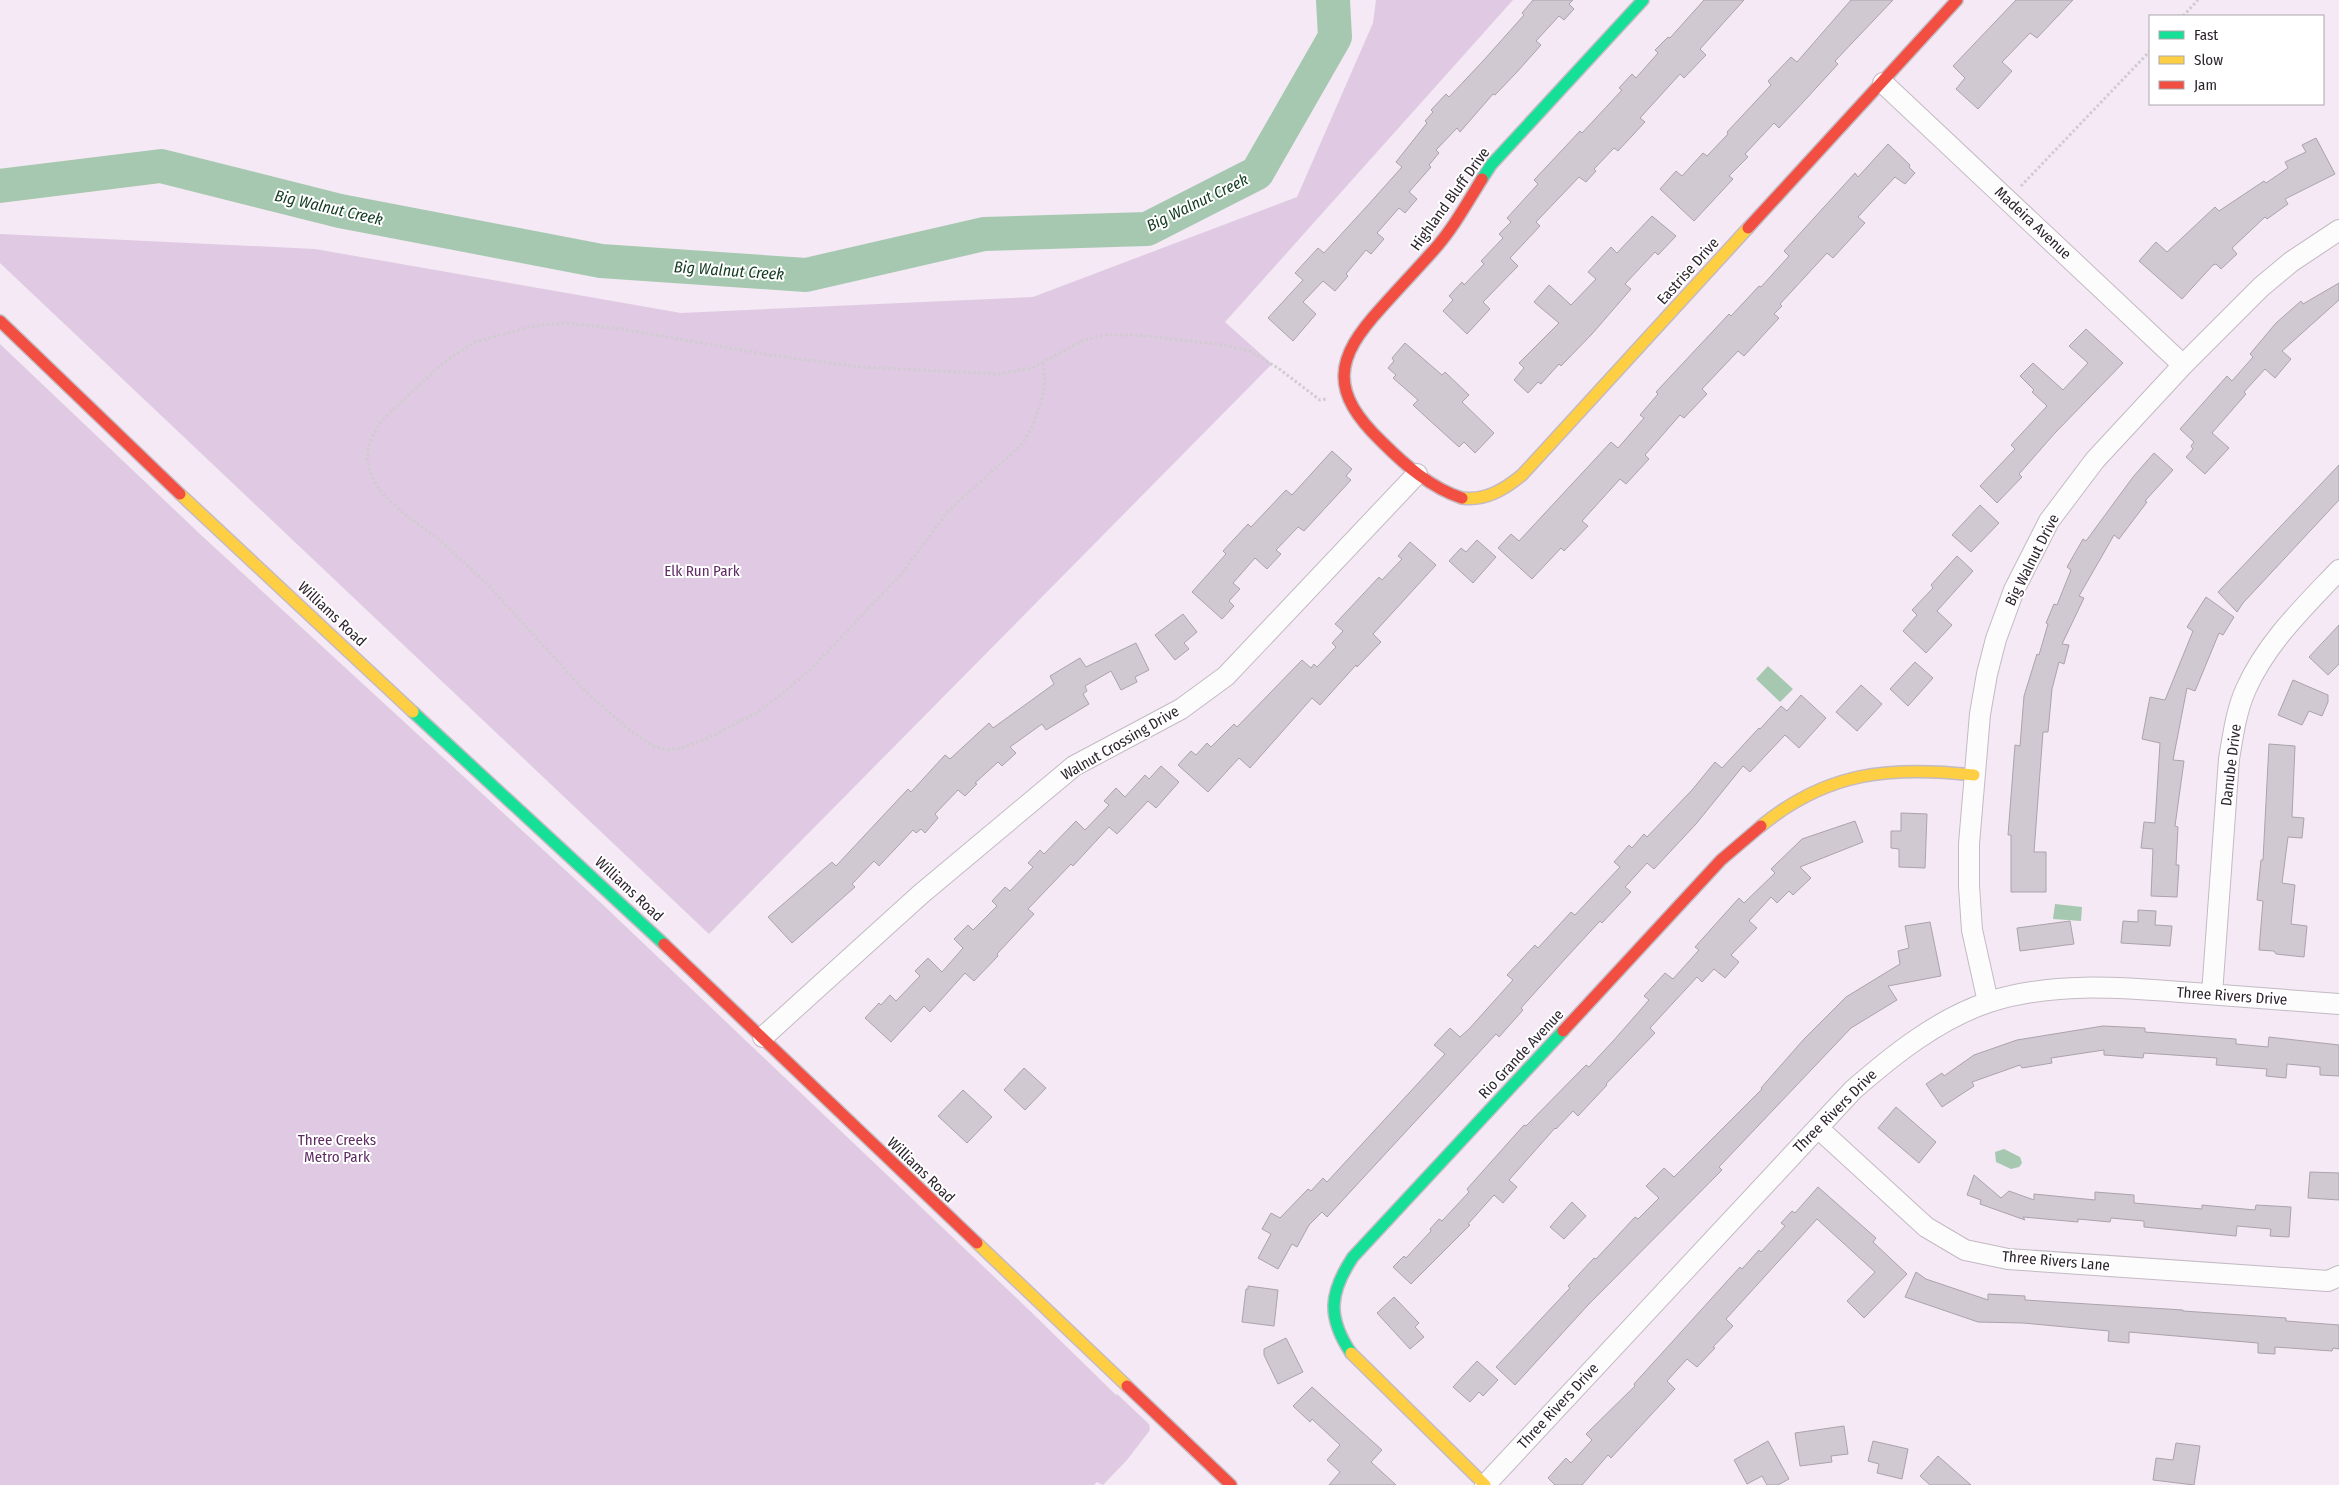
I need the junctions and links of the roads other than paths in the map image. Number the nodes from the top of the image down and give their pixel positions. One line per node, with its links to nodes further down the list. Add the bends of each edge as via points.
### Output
1 (1643, 0): 7 (street, Highland Bluff Drive, via 1491,166 1435,249 1352,342 1343,374 1346,392 1362,422)
2 (1957, 0): 3 (street, Eastrise Drive)
3 (1883, 82): 6 (street, Madeira Avenue); 7 (street, Eastrise Drive, via 1510,486 1496,494 1464,498 1434,486)
4 (2339, 230): 6 (street, Big Walnut Drive, via 2261,287)
5 (0, 322): 13 (street, Williams Road, via 200,513)
6 (2183, 365): 9 (street, Big Walnut Drive, via 2095,460 2049,521 2014,590 1996,639 1986,674)
7 (1417, 474): 13 (street, Walnut Crossing Drive, via 1226,676 1181,709 1074,766 921,894)
8 (2339, 570): 10 (street, Danube Drive, via 2282,630 2261,658 2245,690 2234,725)
9 (1974, 775): 11 (street, Big Walnut Drive, via 1969,886 1972,930); 17 (street, Rio Grande Avenue, via 1914,770 1864,775 1798,800 1761,825 1722,860 1341,1273 1332,1307 1342,1342 1353,1357)
10 (2212, 994): 11 (street, Three Rivers Drive, via 2095,986 2052,989); 12 (street, Three Rivers Drive)
11 (1988, 1002): 14 (street, Three Rivers Drive, via 1944,1023 1885,1062 1853,1090)
12 (2339, 1004)
13 (763, 1037): 16 (street, Williams Road)
14 (1818, 1128): 15 (street, Three Rivers Lane, via 1926,1227 1965,1250 2008,1259 2328,1282); 17 (street, Three Rivers Drive)
15 (2339, 1276)
16 (1231, 1485)
17 (1485, 1485)

